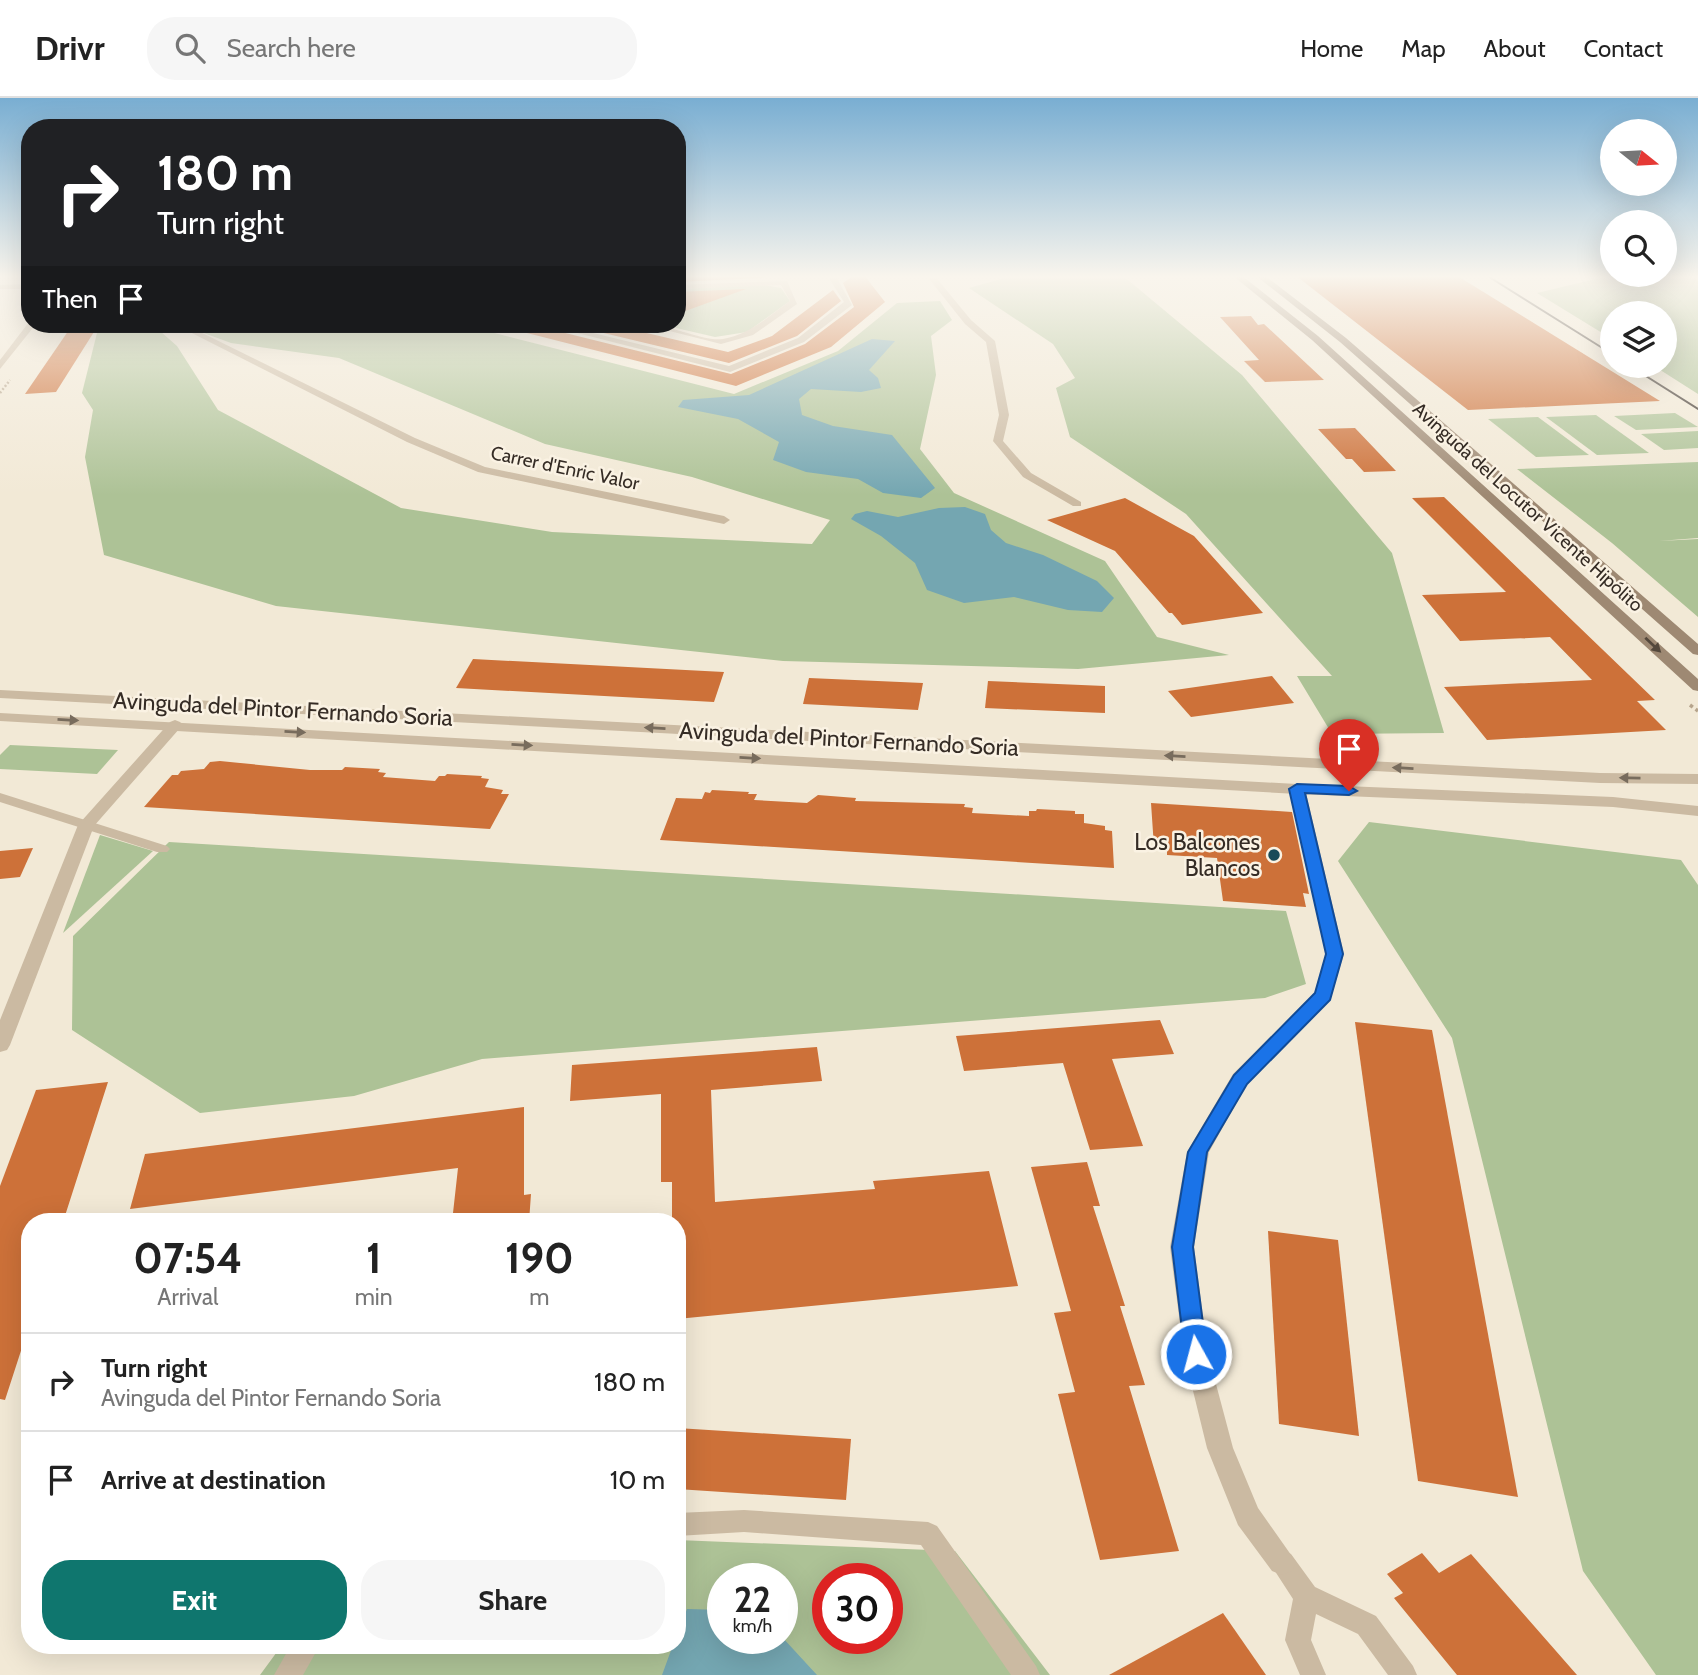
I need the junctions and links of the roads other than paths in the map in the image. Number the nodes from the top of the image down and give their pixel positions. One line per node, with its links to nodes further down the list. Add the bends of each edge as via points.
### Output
1 (13, 349): 8 (street)
2 (227, 349): 10 (street, Carrer d'Enric Valor, via 482,470)
3 (647, 349): 4 (street, via 730,369)
4 (780, 349)
5 (991, 349): 9 (street, via 1003,415 998,441 1027,475)
6 (1327, 349): 12 (main road, Avinguda del Locutor Vicente Hipólito, one-way to 12)
7 (1353, 349): 11 (main road, Avinguda del Locutor Vicente Hipólito)
8 (0, 366)
9 (1077, 504)
10 (724, 520)
11 (1698, 651)
12 (1698, 687)
13 (0, 694): 16 (street, Avinguda del Pintor Fernando Soria, one-way to 13, via 1600,778)
14 (0, 717): 15 (street, Avinguda del Pintor Fernando Soria, one-way to 15)
15 (174, 726): 17 (street, Avinguda del Pintor Fernando Soria, one-way to 17); 20 (street, Avinguda del Pintor Fernando Soria)
16 (1698, 779)
17 (1297, 789): 19 (street, Avinguda del Pintor Fernando Soria, via 1613,802); 24 (street, via 1335,954 1323,996 1240,1079 1198,1152 1182,1247 1196,1354 1220,1448 1248,1516)
18 (0, 797): 20 (lane)
19 (1698, 811)
20 (86, 825): 21 (lane); 22 (street, Avinguda del Pintor Fernando Soria)
21 (162, 849)
22 (0, 1045)
23 (686, 1524): 28 (lane, via 744,1521 928,1534)
24 (1282, 1562): 25 (lane)
25 (1306, 1596): 29 (lane, via 1298,1640); 30 (lane, via 1367,1625)
26 (301, 1654): 27 (lane)
27 (286, 1675)
28 (1027, 1675)
29 (1313, 1675)
30 (1404, 1675)

